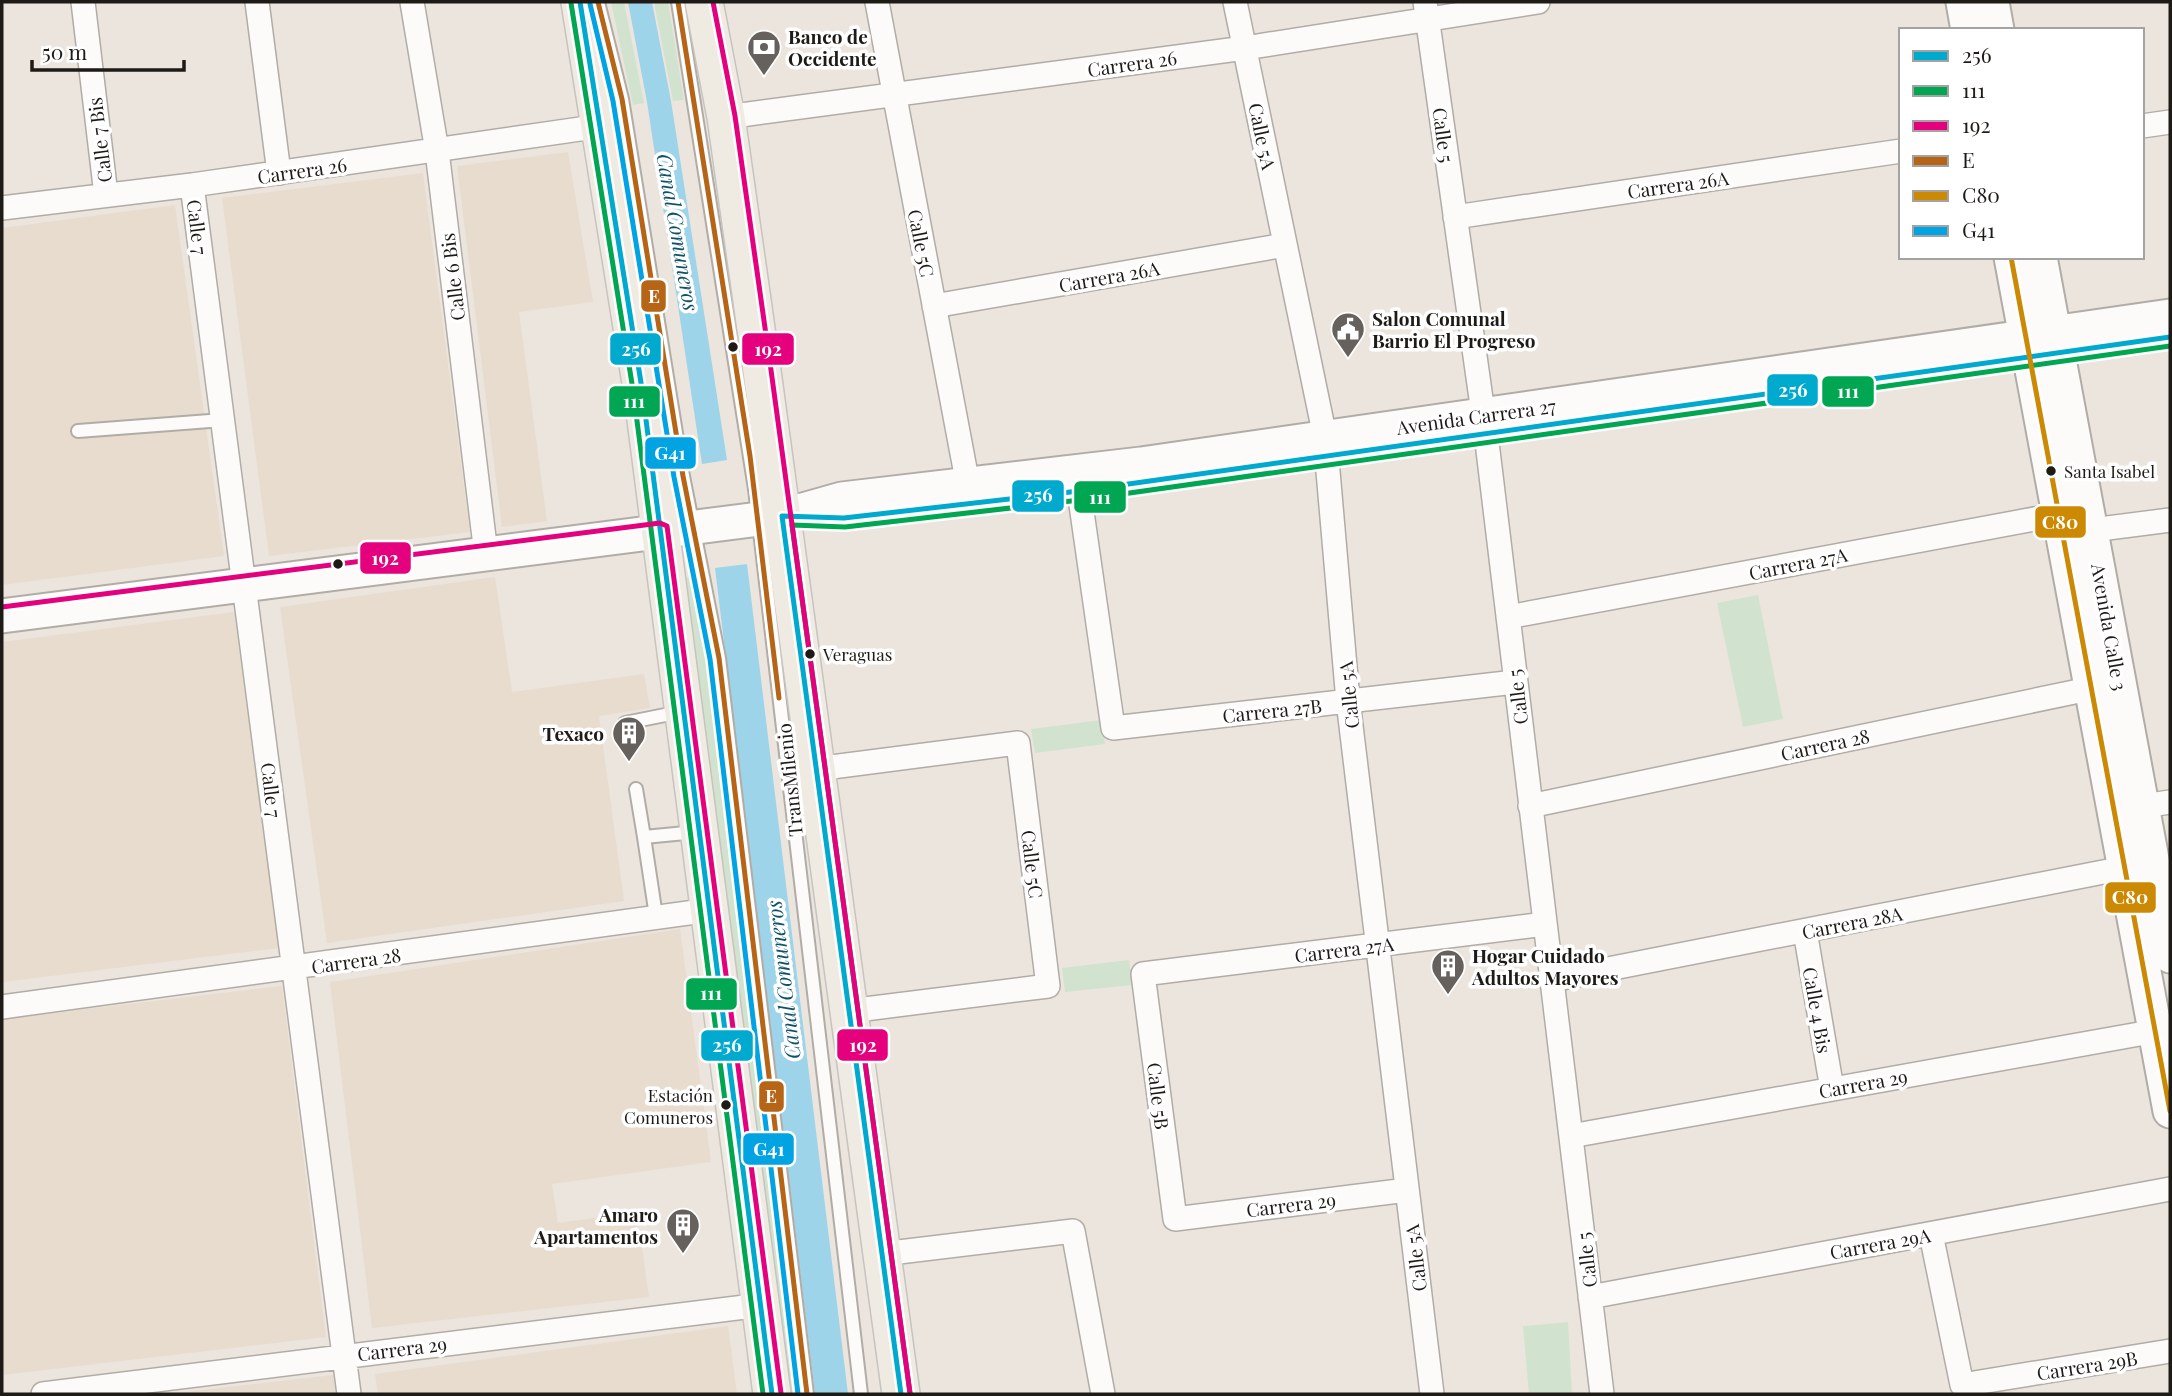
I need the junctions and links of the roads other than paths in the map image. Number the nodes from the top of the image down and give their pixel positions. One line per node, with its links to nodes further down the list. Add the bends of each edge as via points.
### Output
1 (83, 2): 26 (street, Calle 7 Bis)
2 (257, 2): 24 (street)
3 (412, 2): 22 (street, Calle 6 Bis)
4 (580, 2): 20 (main road)
5 (598, 2): 45 (lane, via 622,99)
6 (678, 2): 42 (lane, TransMilenio)
7 (704, 2): 18 (main road)
8 (877, 2): 17 (street, Calle 5C)
9 (1235, 2): 16 (street, Calle 5A)
10 (1538, 2): 13 (street, Carrera 26)
11 (1963, 2): 14 (main road)
12 (1992, 2): 15 (main road)
13 (1426, 11): 16 (street, Carrera 26); 28 (street, Calle 5)
14 (1968, 28)
15 (1997, 28)
16 (1244, 48): 17 (street, Carrera 26); 29 (street, Calle 5A)
17 (895, 95): 18 (street, Carrera 26); 32 (street, Calle 5C)
18 (726, 117): 42 (main road)
19 (2170, 122): 21 (street)
20 (601, 126): 22 (street, Carrera 26); 45 (main road, via 634,335)
21 (2144, 126)
22 (437, 151): 24 (street, Carrera 26); 46 (street, Calle 6 Bis)
23 (1899, 152): 28 (street, Carrera 26A)
24 (279, 173): 25 (street, Carrera 26)
25 (192, 185): 26 (street, Carrera 26); 36 (street, Calle 7)
26 (106, 195): 27 (street, Carrera 26)
27 (2, 208)
28 (1455, 217): 37 (street, Calle 5)
29 (1285, 245): 32 (street, Carrera 26A); 39 (street, Calle 5A)
30 (2012, 259): 35 (main road, Avenida Calle 3)
31 (2040, 259): 35 (main road, Avenida Calle 3)
32 (934, 306): 40 (street, Calle 5C)
33 (2170, 316): 35 (main road, Avenida Carrera 27)
34 (2170, 337): 35 (main road, Avenida Carrera 27)
35 (2042, 345): 37 (main road, Avenida Carrera 27); 43 (main road, Avenida Calle 3)
36 (223, 420): 38 (lane); 47 (street, Calle 7)
37 (1484, 425): 39 (main road, Avenida Carrera 27); 49 (street, Calle 5)
38 (78, 431)
39 (1326, 447): 40 (main road, Avenida Carrera 27); 41 (main road, Avenida Carrera 27); 52 (street, Calle 5A)
40 (968, 485): 42 (main road, Avenida Carrera 27, via 842,499)
41 (1079, 491): 42 (main road, Avenida Carrera 27, via 844,518); 52 (street, Carrera 27B, via 1112,728)
42 (770, 517): 45 (main road, Avenida Carrera 27); 55 (main road); 90 (lane, TransMilenio, via 764,567)
43 (2080, 518): 44 (street, Carrera 27A); 49 (street, Carrera 27A); 51 (main road, Avenida Calle 3)
44 (2170, 520)
45 (677, 529): 46 (main road, Avenida Carrera 27); 53 (main road); 89 (lane, via 703,574 720,671)
46 (486, 554): 47 (main road, Avenida Carrera 27)
47 (245, 585): 48 (main road, Avenida Carrera 27); 68 (street, Calle 7)
48 (2, 616)
49 (1508, 617): 50 (street, Calle 5)
50 (1516, 682): 52 (street, Carrera 27B); 58 (street, Calle 5)
51 (2106, 686): 57 (main road, Avenida Calle 3); 58 (street, Carrera 28); 61 (main road, Avenida Calle 3)
52 (1348, 701): 67 (street, Calle 5A)
53 (684, 712): 54 (lane, via 625,723); 59 (main road)
54 (627, 736)
55 (817, 769): 72 (main road); 72 (street, Calle 5C, via 1018,743 1048,986)
56 (636, 789): 60 (lane)
57 (2156, 804): 61 (main road, Avenida Calle 3)
58 (1531, 806): 64 (street, Calle 5)
59 (699, 832): 60 (lane); 62 (main road)
60 (644, 837): 63 (lane)
61 (2140, 865): 65 (street, Carrera 28A); 66 (main road, Avenida Calle 3); 73 (main road, Avenida Calle 3)
62 (710, 910): 63 (street, Carrera 28); 83 (main road)
63 (656, 916): 68 (street, Carrera 28)
64 (1545, 924): 67 (street, Carrera 27A); 70 (street, Calle 5)
65 (1805, 931): 70 (street, Carrera 28A); 74 (street, Calle 4 Bis)
66 (2169, 942)
67 (1377, 945): 69 (street, Carrera 27A); 78 (street, Calle 5A)
68 (295, 969): 71 (street, Carrera 28); 85 (street, Calle 7)
69 (1143, 974): 79 (street, Calle 5B)
70 (1552, 981): 76 (street, Calle 5)
71 (2, 1007)
72 (849, 1011): 81 (main road)
73 (2156, 1031): 74 (street, Carrera 29); 75 (main road, Avenida Calle 3)
74 (1832, 1089): 76 (street, Carrera 29)
75 (2170, 1111)
76 (1571, 1136): 82 (street, Calle 5)
77 (2170, 1189): 80 (street, Carrera 29A)
78 (1407, 1190): 79 (street, Carrera 29); 93 (street, Calle 5A)
79 (1175, 1219)
80 (1931, 1234): 82 (street, Carrera 29A); 84 (street, Carrera 29B, via 1962,1385)
81 (882, 1254): 91 (main road); 92 (street, via 1073,1231)
82 (1590, 1297): 94 (street, Calle 5)
83 (761, 1306): 85 (street, Carrera 29); 88 (main road)
84 (2170, 1351)
85 (344, 1355): 86 (street, Carrera 29); 87 (street, Calle 7)
86 (43, 1394)
87 (349, 1394)
88 (772, 1394)
89 (807, 1394)
90 (861, 1394)
91 (901, 1394)
92 (1104, 1394)
93 (1432, 1394)
94 (1602, 1394)

